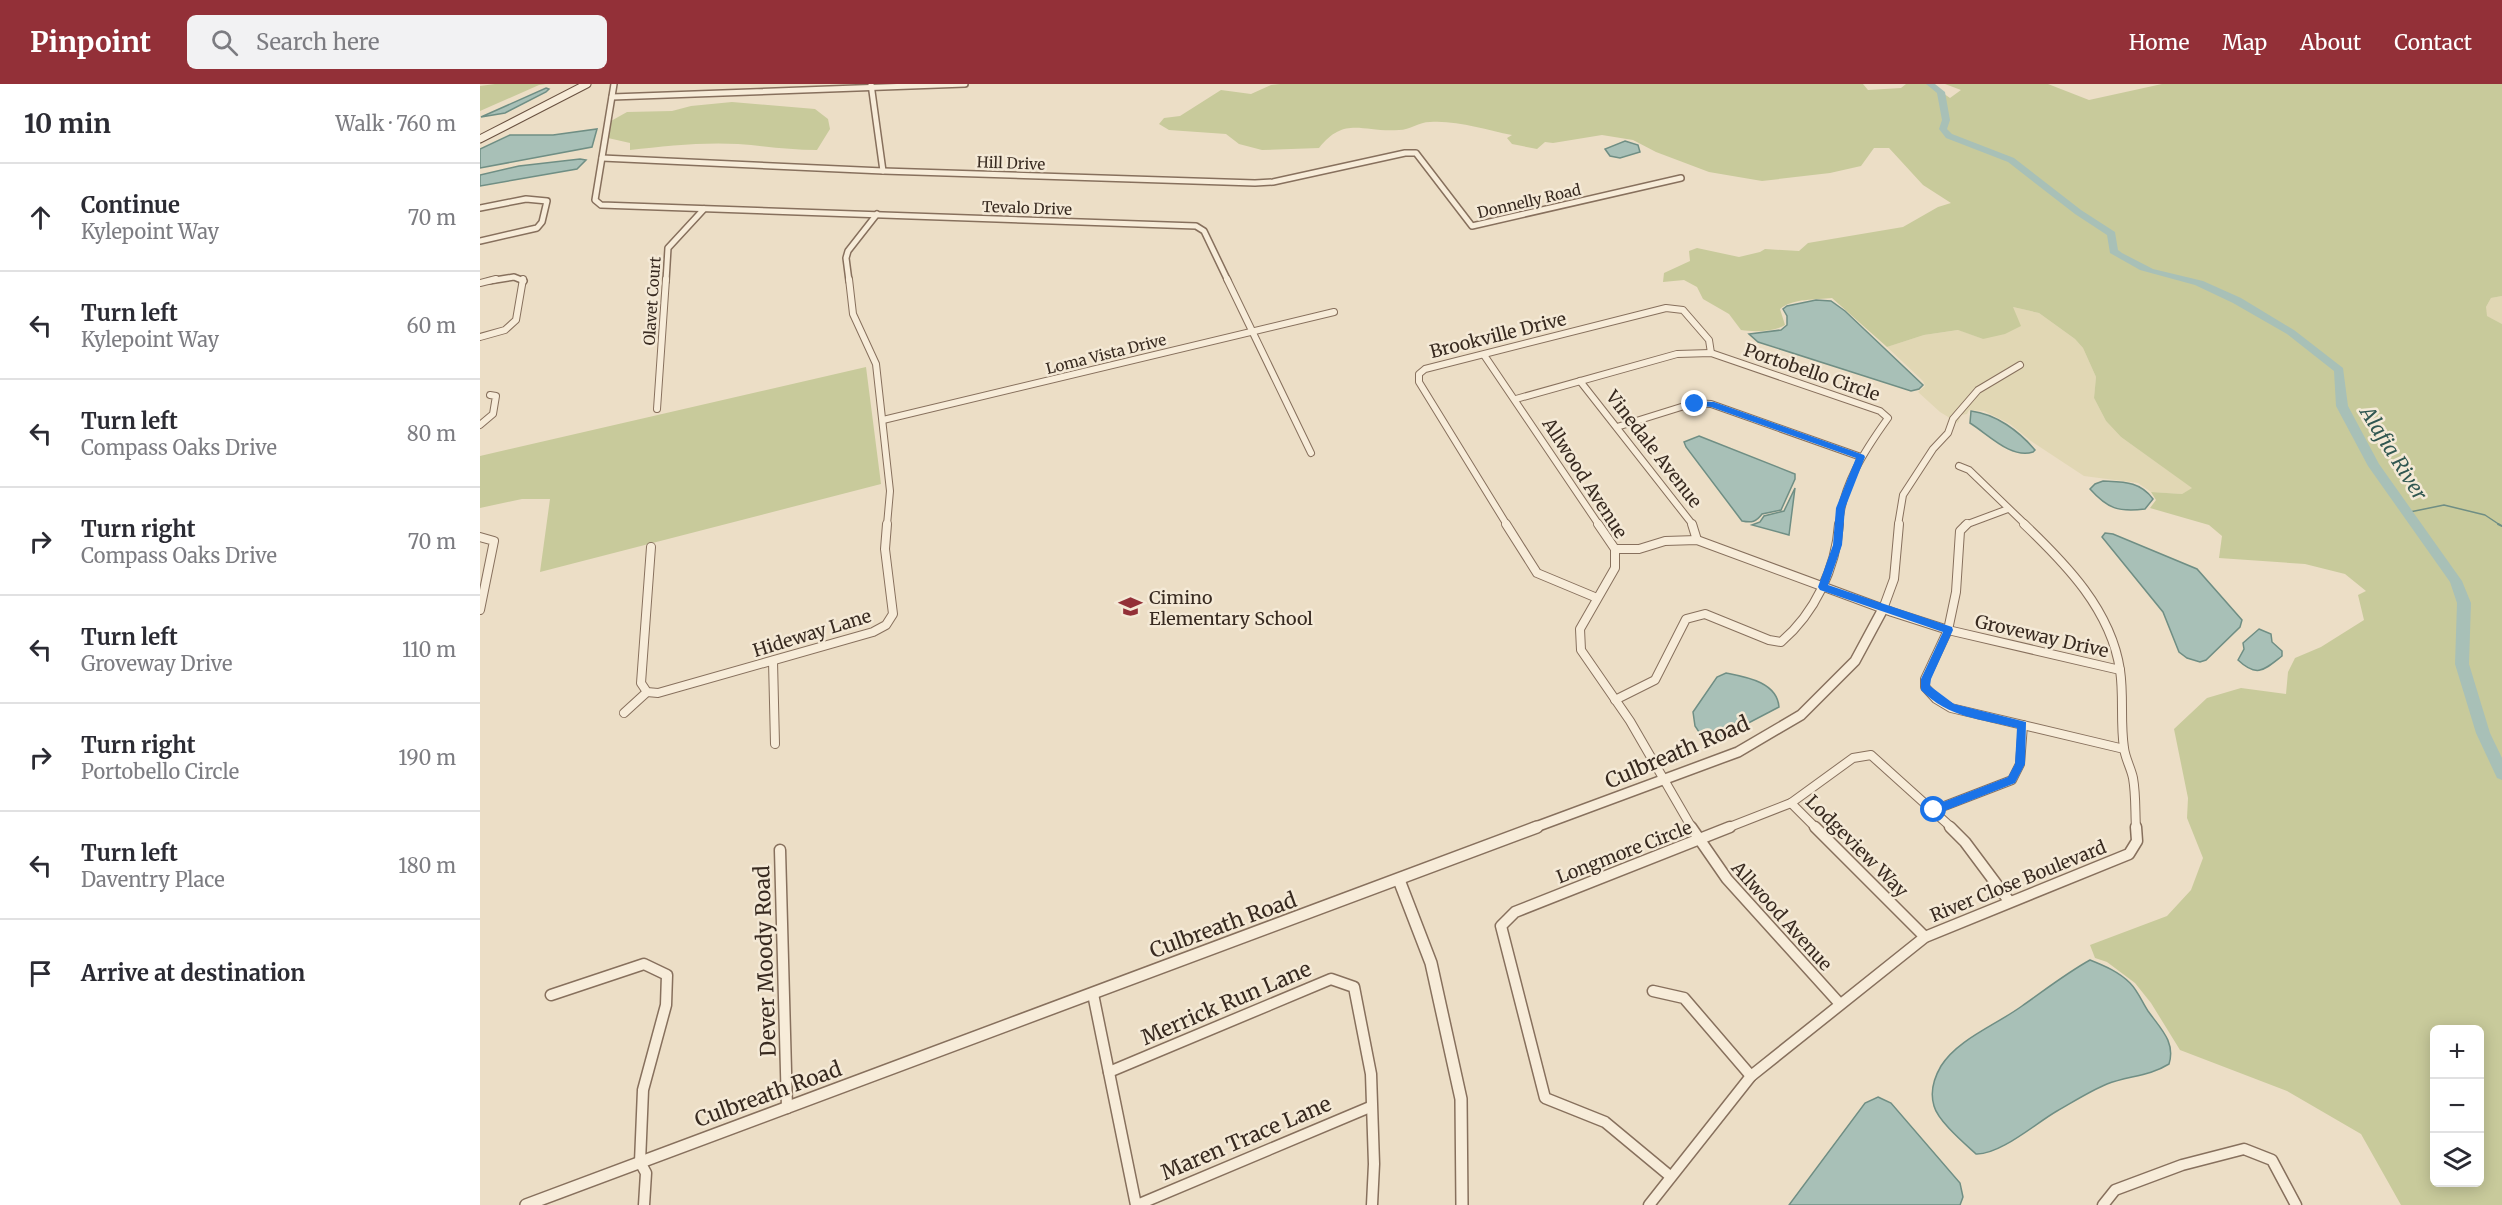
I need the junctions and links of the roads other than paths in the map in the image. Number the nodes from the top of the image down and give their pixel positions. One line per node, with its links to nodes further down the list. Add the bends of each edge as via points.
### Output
1 (587, 84): 6 (main road)
2 (614, 84): 5 (street)
3 (965, 84): 4 (street)
4 (871, 86): 5 (street); 9 (street)
5 (612, 97): 8 (street)
6 (480, 139)
7 (1416, 153): 9 (street, Hill Drive, via 1255,183); 10 (street, Donnelly Road, via 1472,226)
8 (602, 158): 9 (street, Hill Drive); 12 (street, Tevalo Drive, via 595,200 601,205)
9 (883, 171)
10 (1681, 178)
11 (480, 208): 14 (street, via 547,199 537,228)
12 (704, 209): 13 (street, Tevalo Drive); 25 (street, Olavet Court, via 668,248)
13 (877, 214): 17 (street, Tevalo Drive, via 1196,226 1204,231); 26 (street, Hideway Lane, via 846,258 853,314 876,364)
14 (480, 241)
15 (480, 284): 18 (street, via 512,277 524,280 515,324 509,330)
16 (1334, 312): 17 (street, Loma Vista Drive)
17 (1254, 330): 26 (street, Loma Vista Drive); 29 (street, Tevalo Drive)
18 (480, 337)
19 (1711, 353): 20 (street, Brookville Drive, via 1709,340 1683,310 1666,308); 22 (street, Portobello Circle, via 1677,354); 30 (street, Portobello Circle, via 1880,411 1888,418)
20 (1484, 355): 24 (street, Allwood Avenue); 39 (street, Brookville Drive, via 1425,369 1419,374 1419,382 1537,573)
21 (2020, 365): 40 (street, Culbreath Road, via 1966,400 1904,495 1890,594)
22 (1580, 381): 24 (street, Portobello Circle); 28 (street, Vinedale Avenue)
23 (490, 395): 27 (street, via 496,396 493,414)
24 (1516, 399): 36 (street, Allwood Avenue)
25 (657, 409)
26 (883, 420): 43 (street, Hideway Lane, via 890,491 885,549 893,614 886,625 873,632)
27 (480, 425)
28 (1617, 427): 30 (street, via 1695,404 1712,404); 34 (street, Vinedale Avenue, via 1692,523)
29 (1311, 453)
30 (1861, 457): 38 (street, Portobello Circle, via 1841,508 1837,545)
31 (1959, 466): 32 (street, River Close Boulevard, via 1969,470)
32 (2008, 509): 42 (street, via 1967,523 1960,531 1956,592); 44 (street, River Close Boulevard, via 2058,556 2081,584 2114,644)
33 (480, 537): 37 (street, via 494,541)
34 (1697, 540): 36 (street, Groveway Drive); 38 (street, Groveway Drive)
35 (651, 548): 45 (street, via 641,683)
36 (1615, 549): 39 (street, Allwood Avenue, via 1615,568)
37 (482, 586): 41 (street)
38 (1823, 587): 40 (street, Groveway Drive); 46 (street, Portobello Circle, via 1790,636 1781,642 1706,614 1686,619 1655,680)
39 (1597, 598): 46 (street, Allwood Avenue, via 1580,629 1581,650)
40 (1883, 609): 42 (street, Groveway Drive); 51 (street, Culbreath Road, via 1855,661 1801,715 1738,752)
41 (480, 610)
42 (1948, 630): 44 (street, Groveway Drive); 48 (street, via 1925,687 1951,708)
43 (773, 661): 45 (street, Hideway Lane, via 657,693); 49 (street)
44 (2120, 670): 50 (street, River Close Boulevard)
45 (647, 692): 47 (street)
46 (1615, 700): 51 (street, Allwood Avenue)
47 (624, 713)
48 (2023, 725): 50 (street); 53 (street, via 2020,764 2012,780)
49 (775, 744)
50 (2124, 749): 57 (street, River Close Boulevard, via 2133,777 2137,841 2129,854)
51 (1666, 780): 54 (street, Allwood Avenue); 56 (street, Culbreath Road)
52 (1791, 803): 53 (street, Longmore Circle, via 1853,758 1871,755); 54 (street, Longmore Circle); 58 (street, Lodgeview Way)
53 (1934, 810): 57 (street, Longmore Circle, via 1965,842)
54 (1699, 841): 62 (street, Allwood Avenue, via 1726,879); 68 (street, Longmore Circle, via 1515,912 1501,926 1545,1098 1605,1122)
55 (780, 850): 65 (street, Dever Moody Road)
56 (1399, 880): 60 (street, Culbreath Road); 73 (street, via 1431,963 1461,1099)
57 (2009, 901): 58 (street, River Close Boulevard)
58 (1925, 937): 62 (street, River Close Boulevard)
59 (1653, 991): 64 (street, via 1684,998)
60 (1093, 994): 63 (street); 65 (street, Culbreath Road)
61 (551, 995): 67 (street, via 644,964 668,975 666,1005 643,1090)
62 (1840, 1004): 64 (street, River Close Boulevard)
63 (1109, 1072): 66 (street, Merrick Run Lane, via 1331,979 1354,987 1371,1074); 71 (street)
64 (1751, 1076): 68 (street, River Close Boulevard)
65 (788, 1107): 67 (street, Culbreath Road)
66 (1370, 1107): 71 (street, Maren Trace Lane); 72 (street, Merrick Run Lane)
67 (640, 1162): 69 (street, Culbreath Road); 70 (street, via 646,1173)
68 (1670, 1176): 74 (street, River Close Boulevard)
69 (526, 1205)
70 (644, 1205)
71 (1136, 1205)
72 (1372, 1205)
73 (1462, 1205)
74 (1649, 1205)
75 (2103, 1205): 76 (street, via 2115,1190 2182,1165 2244,1149 2272,1160)
76 (2296, 1205)

